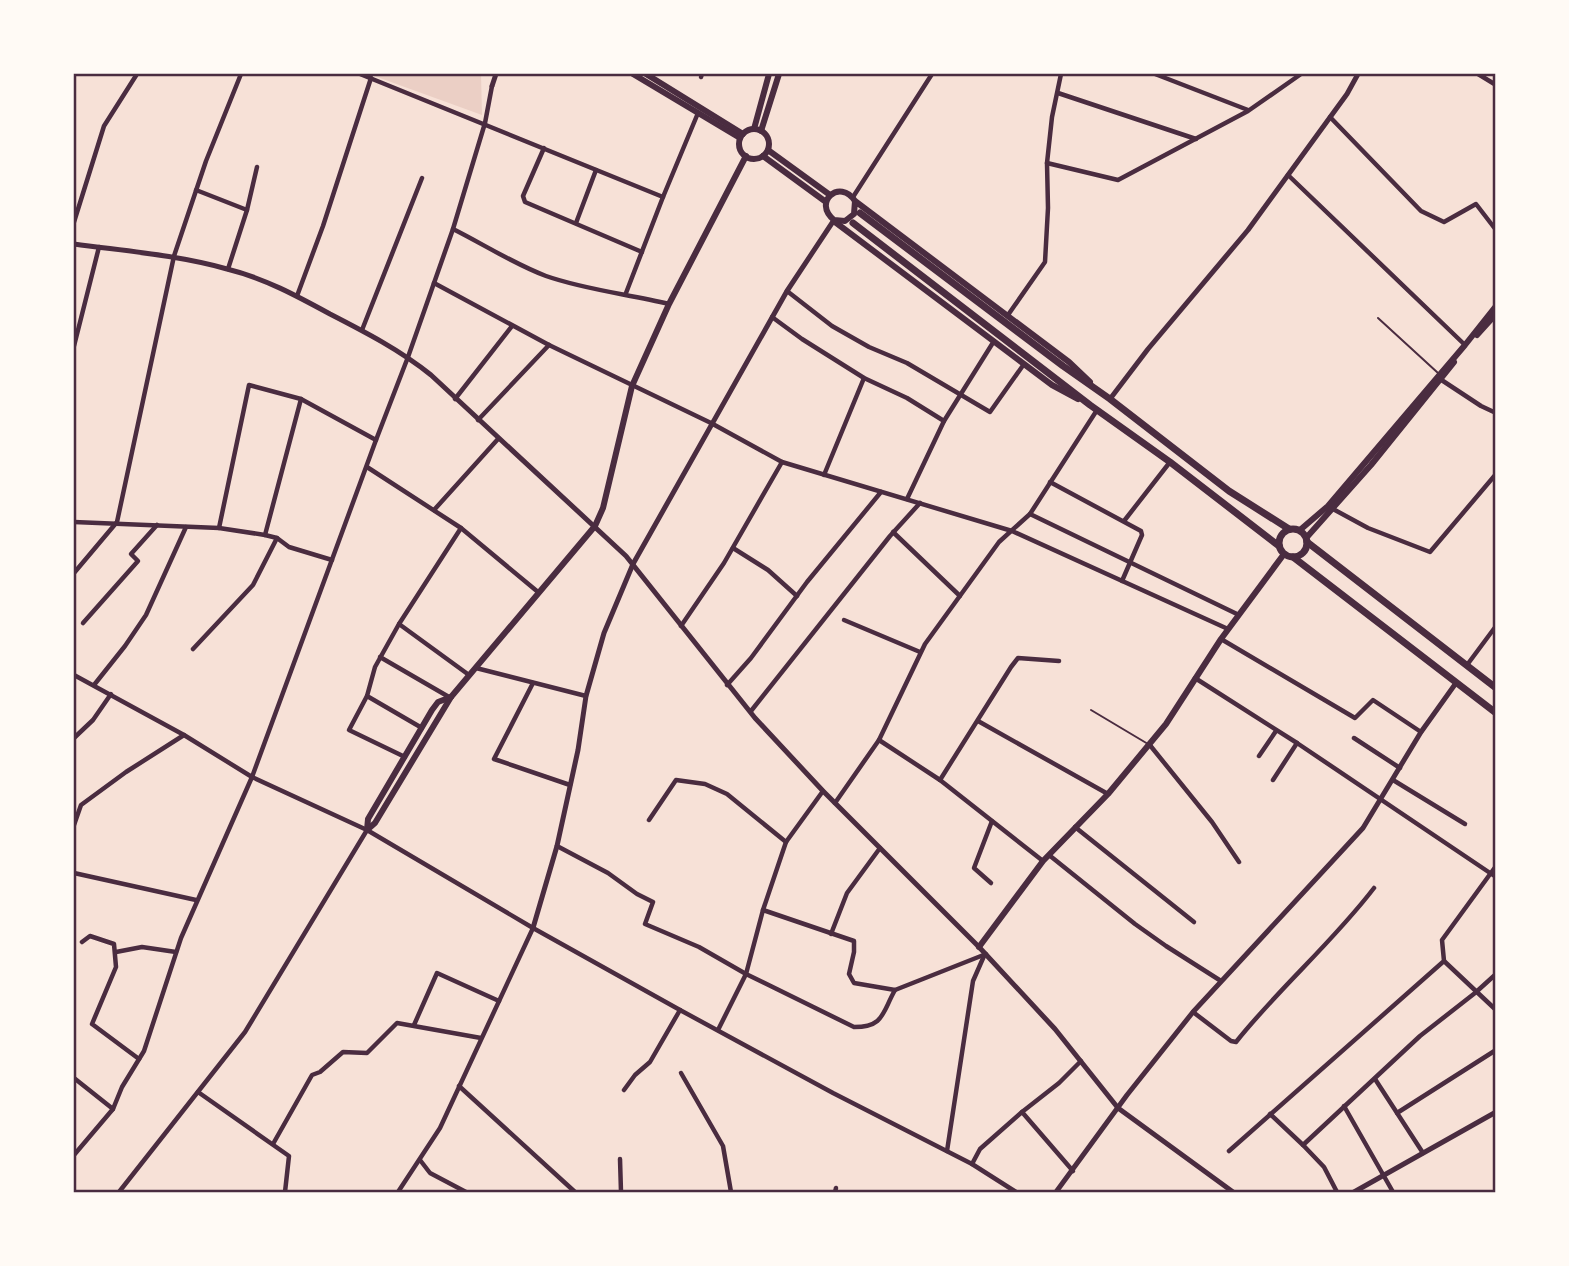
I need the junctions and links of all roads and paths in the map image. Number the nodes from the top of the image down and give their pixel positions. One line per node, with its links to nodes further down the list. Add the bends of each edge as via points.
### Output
1 (137, 74): 41 (street, via 104,126)
2 (242, 74): 34 (street)
3 (360, 74): 15 (street)
4 (493, 74): 17 (street)
5 (633, 74): 20 (main road)
6 (646, 74): 24 (main road)
7 (769, 74): 23 (main road)
8 (779, 74): 23 (main road)
9 (932, 74): 37 (street)
10 (1061, 74): 18 (street)
11 (1155, 74): 19 (street)
12 (1301, 74): 19 (street)
13 (1358, 74): 21 (street)
14 (1478, 74): 16 (street)
15 (371, 78): 22 (street); 54 (street)
16 (1496, 85)
17 (492, 86): 22 (street)
18 (1058, 93): 25 (street); 29 (street)
19 (1248, 111): 25 (street)
20 (699, 112): 24 (main road); 35 (street)
21 (1330, 117): 32 (street); 45 (street, via 1421,211 1444,222 1476,204)
22 (485, 124): 26 (street); 44 (street)
23 (758, 130): 24 (main road); 27 (main road, via 769,141)
24 (741, 136): 28 (main road, via 740,149)
25 (1197, 140): 29 (street, via 1118,180)
26 (544, 148): 31 (street); 42 (street, via 523,199)
27 (765, 153): 28 (main road, via 755,159); 36 (main road)
28 (746, 156): 55 (main road)
29 (1047, 163): 57 (street, via 1045,262)
30 (257, 167): 38 (street)
31 (596, 170): 35 (street); 42 (street)
32 (1287, 174): 65 (street); 74 (street, via 1248,230)
33 (422, 178): 62 (street)
34 (196, 190): 38 (street); 49 (street)
35 (663, 197): 48 (street)
36 (828, 198): 37 (main road, via 840,191); 40 (main road, via 826,211)
37 (854, 199): 40 (main road, via 856,211 851,218); 57 (main road)
38 (247, 210): 50 (street)
39 (860, 213): 72 (main road)
40 (834, 220): 52 (street); 63 (main road)
41 (74, 222)
42 (576, 223): 48 (street)
43 (853, 223): 77 (main road)
44 (453, 229): 51 (street); 53 (street, via 544,275)
45 (1496, 230)
46 (74, 244): 47 (street)
47 (99, 247): 49 (street); 66 (street)
48 (642, 252): 53 (street)
49 (174, 256): 50 (street); 99 (street)
50 (228, 269): 54 (street)
51 (434, 283): 61 (street); 67 (street)
52 (787, 291): 58 (street); 73 (street, via 832,326)
53 (626, 293): 55 (street)
54 (297, 296): 62 (street)
55 (669, 304): 71 (main road)
56 (1496, 306): 65 (main road)
57 (1008, 315): 72 (main road)
58 (772, 317): 70 (street); 82 (street)
59 (1494, 317): 69 (main road)
60 (1378, 318): 69 (lane)
61 (512, 326): 64 (street); 76 (street)
62 (362, 330): 67 (street)
63 (995, 341): 68 (main road); 73 (street)
64 (549, 345): 71 (street); 80 (street)
65 (1465, 345): 69 (main road)
66 (74, 346)
67 (408, 357): 76 (street); 84 (street)
68 (1024, 365): 73 (street, via 990,412); 77 (main road)
69 (1439, 376): 79 (street); 94 (main road); 106 (main road, via 1328,506)
70 (864, 378): 81 (street); 89 (street)
71 (632, 386): 82 (street); 101 (main road)
72 (1098, 390): 74 (main road)
73 (961, 393): 81 (street)
74 (1110, 398): 105 (main road, via 1229,491)
75 (302, 399): 84 (street); 103 (street, via 249,385); 109 (street)
76 (455, 399): 80 (street)
77 (1090, 405): 78 (main road)
78 (1097, 410): 86 (main road); 90 (street)
79 (1496, 413)
80 (478, 420): 83 (street)
81 (944, 421): 92 (street)
82 (711, 423): 85 (street); 117 (street)
83 (498, 439): 95 (street); 101 (street)
84 (376, 440): 87 (street)
85 (782, 462): 89 (street); 113 (street)
86 (1170, 462): 97 (street); 112 (main road)
87 (367, 467): 95 (street); 116 (street)
88 (1496, 474): 94 (street, via 1430,552 1368,528)
89 (824, 475): 91 (street)
90 (1050, 482): 96 (street); 97 (street)
91 (881, 492): 92 (street); 122 (street)
92 (907, 499): 93 (street)
93 (920, 503): 107 (street); 108 (street)
94 (1332, 508): 111 (main road)
95 (434, 510): 104 (street)
96 (1030, 514): 107 (street); 118 (street)
97 (1124, 521): 118 (street, via 1142,535)
98 (74, 522): 99 (street)
99 (117, 522): 100 (street); 119 (street)
100 (158, 525): 102 (street); 126 (street, via 131,554 138,561)
101 (596, 526): 117 (street); 121 (main road)
102 (186, 527): 103 (street); 143 (street, via 146,615)
103 (219, 528): 109 (street)
104 (461, 528): 121 (street); 127 (street)
105 (1289, 529): 106 (main road); 112 (main road, via 1280,535)
106 (1300, 530): 111 (main road)
107 (1012, 531): 120 (street); 123 (street)
108 (893, 532): 123 (street); 151 (street)
109 (265, 535): 110 (street)
110 (277, 538): 116 (street, via 289,547); 132 (street, via 253,585)
111 (1307, 540): 115 (main road, via 1305,551); 136 (main road)
112 (1279, 546): 114 (main road)
113 (733, 548): 122 (street); 128 (street)
114 (1284, 554): 115 (main road); 124 (main road)
115 (1293, 557): 142 (main road)
116 (332, 560): 166 (street)
117 (633, 564): 128 (street); 148 (street, via 604,633)
118 (1129, 564): 120 (street); 124 (street)
119 (74, 573)
120 (1122, 581): 130 (street)
121 (538, 592): 137 (main road)
122 (797, 596): 144 (street)
123 (960, 596): 133 (street)
124 (1239, 615): 130 (main road)
125 (844, 620): 133 (street)
126 (83, 623)
127 (399, 624): 134 (street); 139 (street)
128 (681, 626): 144 (street)
129 (1496, 626): 136 (street)
130 (1228, 629): 131 (main road)
131 (1220, 639): 140 (main road); 156 (street, via 1355,718 1373,700)
132 (193, 649)
133 (920, 652): 160 (street)
134 (380, 657): 147 (street); 149 (street)
135 (1059, 661): 153 (street, via 1018,659)
136 (1467, 665): 145 (main road)
137 (476, 668): 139 (main road); 141 (street)
138 (74, 675): 143 (street)
139 (470, 676): 149 (main road)
140 (1195, 677): 155 (street); 162 (main road)
141 (533, 682): 148 (street); 170 (street, via 494,759)
142 (1456, 683): 152 (main road); 156 (street)
143 (94, 685): 146 (street)
144 (727, 685): 151 (street)
145 (1496, 688)
146 (111, 694): 157 (street); 158 (street)
147 (367, 696): 154 (street); 164 (street, via 349,730)
148 (586, 696): 170 (street)
149 (451, 697): 154 (main road, via 438,702); 180 (main road)
150 (1091, 710): 162 (lane)
151 (751, 711): 171 (street)
152 (1496, 712)
153 (977, 721): 167 (street); 172 (street)
154 (422, 728): 164 (main road)
155 (1276, 730): 161 (street); 163 (street)
156 (1422, 732): 165 (street)
157 (184, 735): 166 (street); 178 (street, via 81,805)
158 (74, 738)
159 (1354, 738): 165 (street)
160 (879, 740): 167 (street); 174 (street)
161 (1297, 743): 168 (street); 173 (street)
162 (1149, 744): 172 (main road); 186 (street)
163 (1259, 756)
164 (405, 757): 180 (main road, via 368,819)
165 (1400, 768): 169 (street)
166 (252, 777): 180 (street); 193 (street)
167 (940, 780): 176 (street)
168 (1273, 780)
169 (1393, 780): 173 (street); 177 (street)
170 (570, 785): 182 (street)
171 (823, 791): 174 (street); 181 (street)
172 (1108, 794): 179 (main road)
173 (1381, 799): 189 (street); 206 (street, via 1328,868)
174 (835, 803): 183 (street)
175 (649, 820): 181 (street, via 676,780 705,784 727,794)
176 (992, 821): 185 (street); 191 (street, via 974,868)
177 (1465, 824)
178 (74, 825)
179 (1074, 827): 184 (main road); 195 (street)
180 (367, 830): 196 (street); 224 (street, via 251,1023)
181 (786, 842): 194 (street)
182 (557, 846): 196 (street); 204 (street, via 653,902 645,924)
183 (880, 848): 197 (street, via 847,893); 199 (street)
184 (1049, 855): 185 (main road); 206 (street, via 1146,931)
185 (1043, 861): 199 (main road)
186 (1239, 862)
187 (1496, 866): 189 (street)
188 (74, 873): 193 (street)
189 (1490, 873): 190 (street); 203 (street, via 1442,940)
190 (1496, 877)
191 (990, 883)
192 (1374, 888): 212 (street, via 1236,1042)
193 (196, 900): 201 (street)
194 (763, 909): 197 (street); 204 (street)
195 (1194, 922)
196 (533, 928): 209 (street); 210 (street)
197 (831, 934): 207 (street, via 854,941 852,981)
198 (82, 942): 200 (street, via 90,936 114,944)
199 (979, 947): 202 (street)
200 (116, 952): 201 (street, via 142,947); 217 (street, via 116,968 92,1024)
201 (176, 952): 217 (street)
202 (985, 955): 207 (street); 218 (street); 234 (street, via 973,981)
203 (1444, 961): 208 (street); 231 (street)
204 (746, 974): 207 (street, via 855,1027 877,1024); 214 (street)
205 (1496, 974): 208 (street)
206 (1221, 981): 212 (street)
207 (895, 990)
208 (1475, 993): 211 (street); 221 (street)
209 (499, 1001): 213 (street, via 437,973); 215 (street)
210 (680, 1010): 214 (street); 223 (street, via 650,1062)
211 (1496, 1010)
212 (1193, 1012): 226 (street)
213 (414, 1026): 215 (street); 232 (street, via 397,1023 368,1054 343,1052 312,1075)
214 (718, 1030): 234 (street)
215 (481, 1038): 222 (street)
216 (1496, 1050): 230 (street)
217 (139, 1059): 227 (street)
218 (1081, 1061): 226 (street); 228 (street)
219 (681, 1073): 249 (street, via 723,1146)
220 (74, 1078): 227 (street)
221 (1375, 1079): 225 (street); 230 (street)
222 (459, 1086): 239 (street); 247 (street)
223 (624, 1090)
224 (198, 1092): 232 (street); 243 (street)
225 (1344, 1106): 233 (street); 242 (street)
226 (1118, 1108): 241 (street); 252 (street)
227 (113, 1109): 237 (street)
228 (1022, 1112): 240 (street, via 980,1149); 241 (street)
229 (1496, 1112): 236 (street)
230 (1398, 1113): 236 (street)
231 (1270, 1114): 233 (street); 235 (street)
232 (273, 1144): 244 (street, via 289,1156)
233 (1303, 1145): 253 (street, via 1324,1167)
234 (947, 1151): 240 (street)
235 (1229, 1151)
236 (1423, 1153): 242 (street)
237 (74, 1155)
238 (620, 1159): 248 (street)
239 (420, 1160): 245 (street); 246 (street, via 430,1173)
240 (972, 1164): 250 (street)
241 (1073, 1171): 251 (street)
242 (1384, 1175): 254 (street); 255 (street)
243 (119, 1192)
244 (285, 1192)
245 (398, 1192)
246 (466, 1192)
247 (575, 1192)
248 (621, 1192)
249 (731, 1192)
250 (1016, 1192)
251 (1056, 1192)
252 (1233, 1192)
253 (1337, 1192)
254 (1353, 1192)
255 (1393, 1192)

